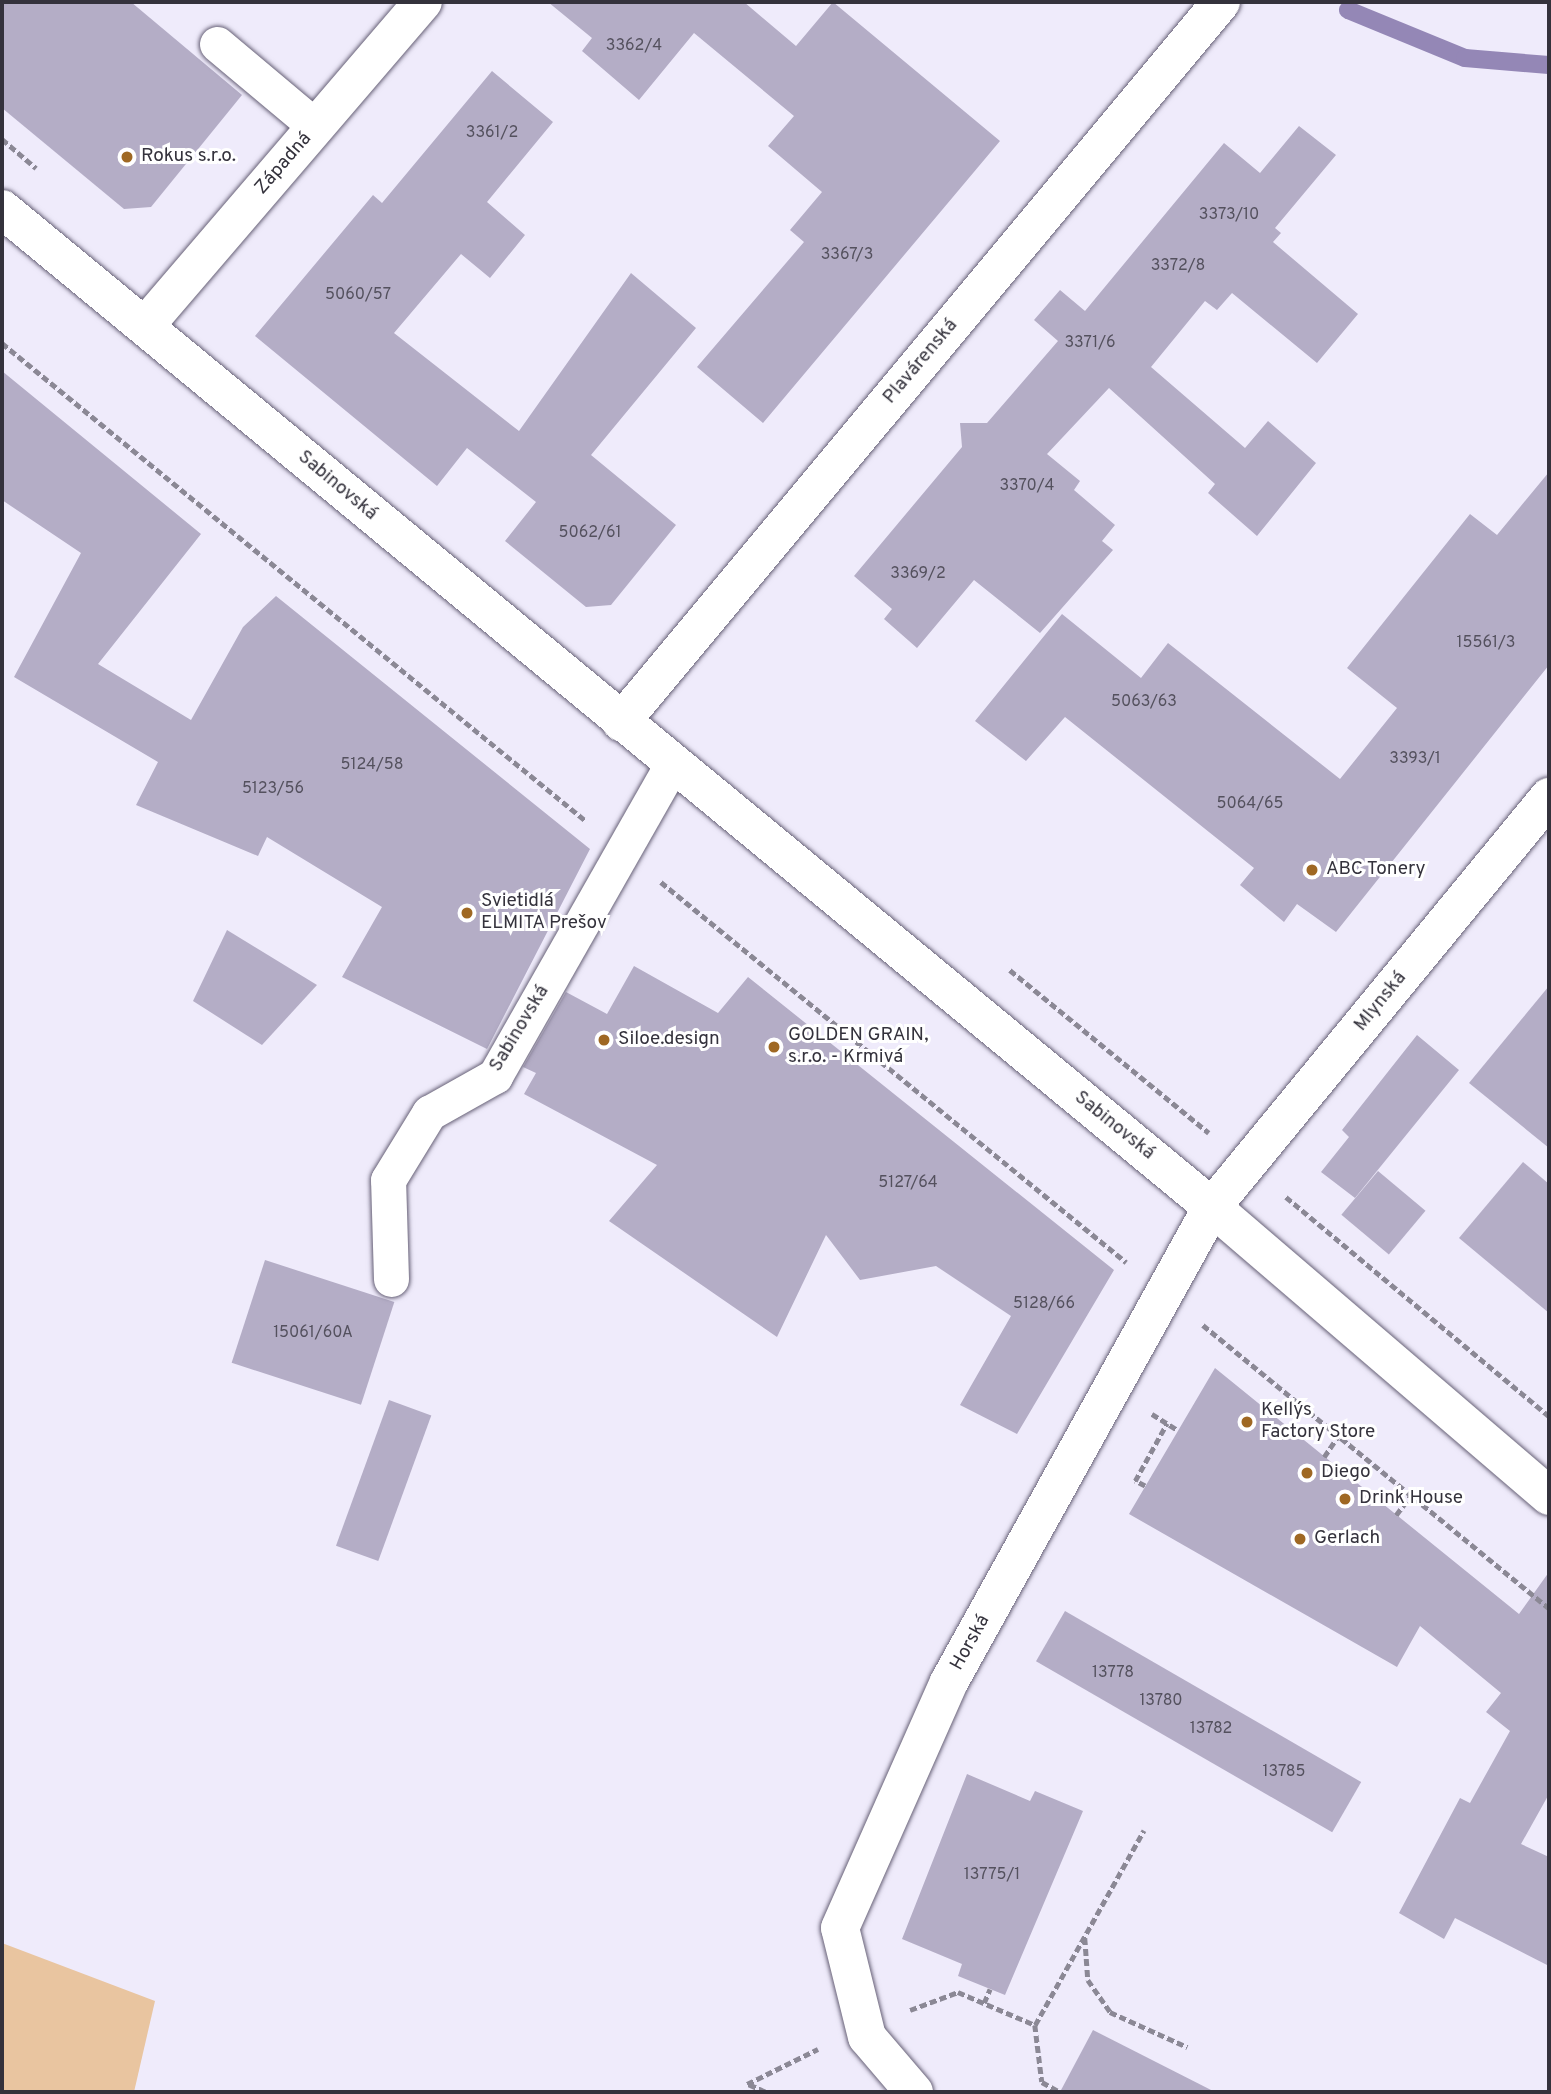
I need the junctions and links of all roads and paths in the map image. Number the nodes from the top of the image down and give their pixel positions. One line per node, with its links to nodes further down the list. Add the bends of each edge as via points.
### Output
1 (1221, 2): 8 (street, Plavárenská)
2 (410, 6): 4 (street, Západná)
3 (217, 44): 4 (lane)
4 (316, 127): 6 (street, Západná)
5 (2, 209): 6 (street, Sabinovská)
6 (145, 326): 8 (street, Sabinovská)
7 (2, 344): 11 (path)
8 (621, 722): 9 (street, Sabinovská)
9 (672, 764): 11 (lane, Sabinovská); 14 (street, Sabinovská)
10 (1549, 797): 13 (street, Mlynská)
11 (622, 851): 15 (lane, Sabinovská, via 495,1076 429,1114 388,1180); 16 (path)
12 (998, 961): 13 (path)
13 (1247, 1164): 14 (street, Mlynská); 17 (path)
14 (1212, 1207): 16 (street, Horská); 23 (street, Sabinovská)
15 (391, 1279)
16 (1164, 1293): 19 (path); 35 (street, Horská, via 949,1682 840,1928 867,2036)
17 (1549, 1416)
18 (1167, 1423): 21 (path, via 1135,1481)
19 (1338, 1436): 20 (path); 22 (path)
20 (1324, 1457)
21 (1145, 1486)
22 (1411, 1495): 24 (path); 25 (path)
23 (1549, 1496)
24 (1396, 1515)
25 (1549, 1608)
26 (1144, 1830): 27 (path)
27 (1085, 1937): 31 (path); 33 (path, via 1088,1980 1110,2012)
28 (990, 1989): 29 (path)
29 (984, 2003): 30 (path, via 958,1992); 31 (path)
30 (906, 2012)
31 (1035, 2025): 36 (path, via 1042,2082)
32 (827, 2045): 34 (path, via 747,2084)
33 (1187, 2047)
34 (765, 2092)
35 (914, 2092)
36 (1060, 2092)

